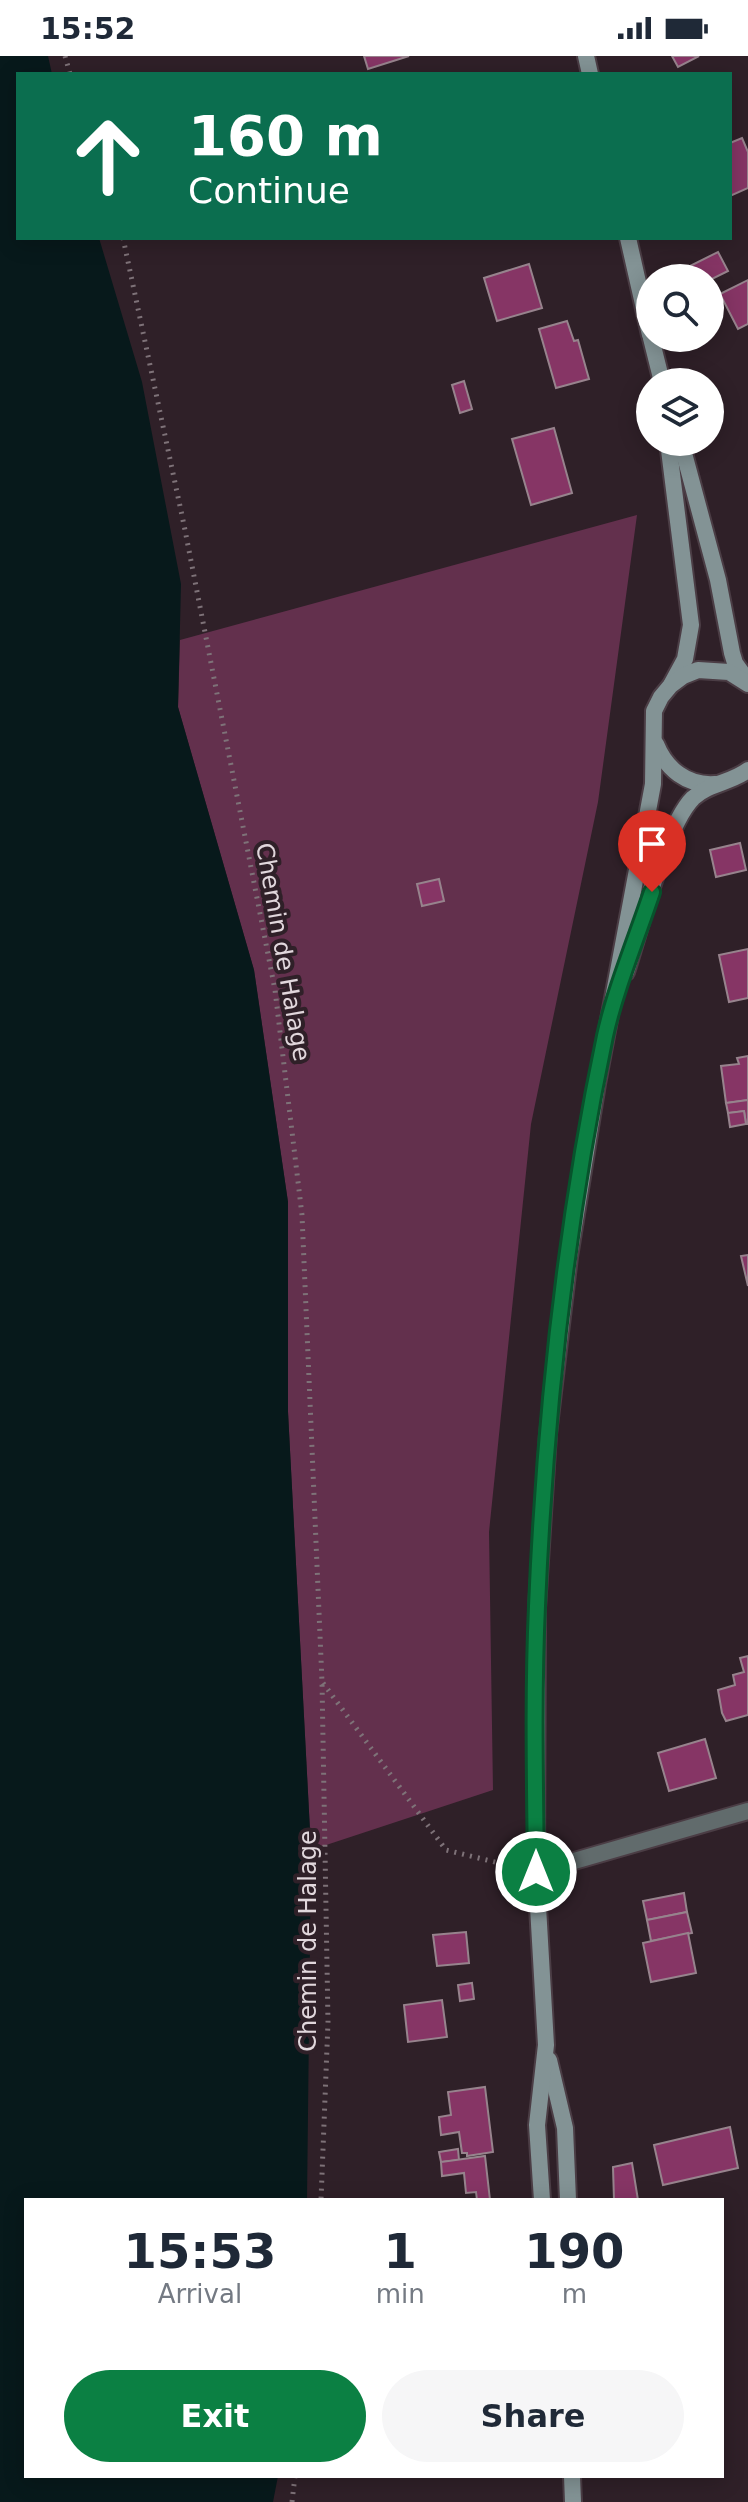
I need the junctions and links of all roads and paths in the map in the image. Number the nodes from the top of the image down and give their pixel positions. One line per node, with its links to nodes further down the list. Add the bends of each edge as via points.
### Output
1 (123, 240): 11 (path, Chemin de Halage, via 275,990 302,1215)
2 (628, 240): 3 (main road)
3 (636, 274)
4 (670, 456): 7 (main road, via 691,625 685,659)
5 (685, 456): 6 (main road, via 732,653)
6 (748, 683): 7 (main road, via 714,669 698,670)
7 (671, 685): 8 (main road, via 654,711)
8 (655, 742): 9 (main road, via 661,757 682,777 707,784); 10 (main road, via 653,784)
9 (737, 778): 10 (main road, via 695,796 677,821)
10 (606, 1033): 13 (main road, via 569,1257 548,1434 537,1608)
11 (322, 1682): 13 (path, via 446,1850); 15 (path, Chemin de Halage, via 328,2022)
12 (748, 1811): 13 (street)
13 (536, 1872): 14 (main road)
14 (546, 2045): 16 (main road, via 537,2125); 17 (main road, via 565,2128)
15 (321, 2198)
16 (542, 2198)
17 (568, 2198)
18 (295, 2478): 20 (path)
19 (572, 2478): 21 (main road)
20 (292, 2502)
21 (573, 2502)

